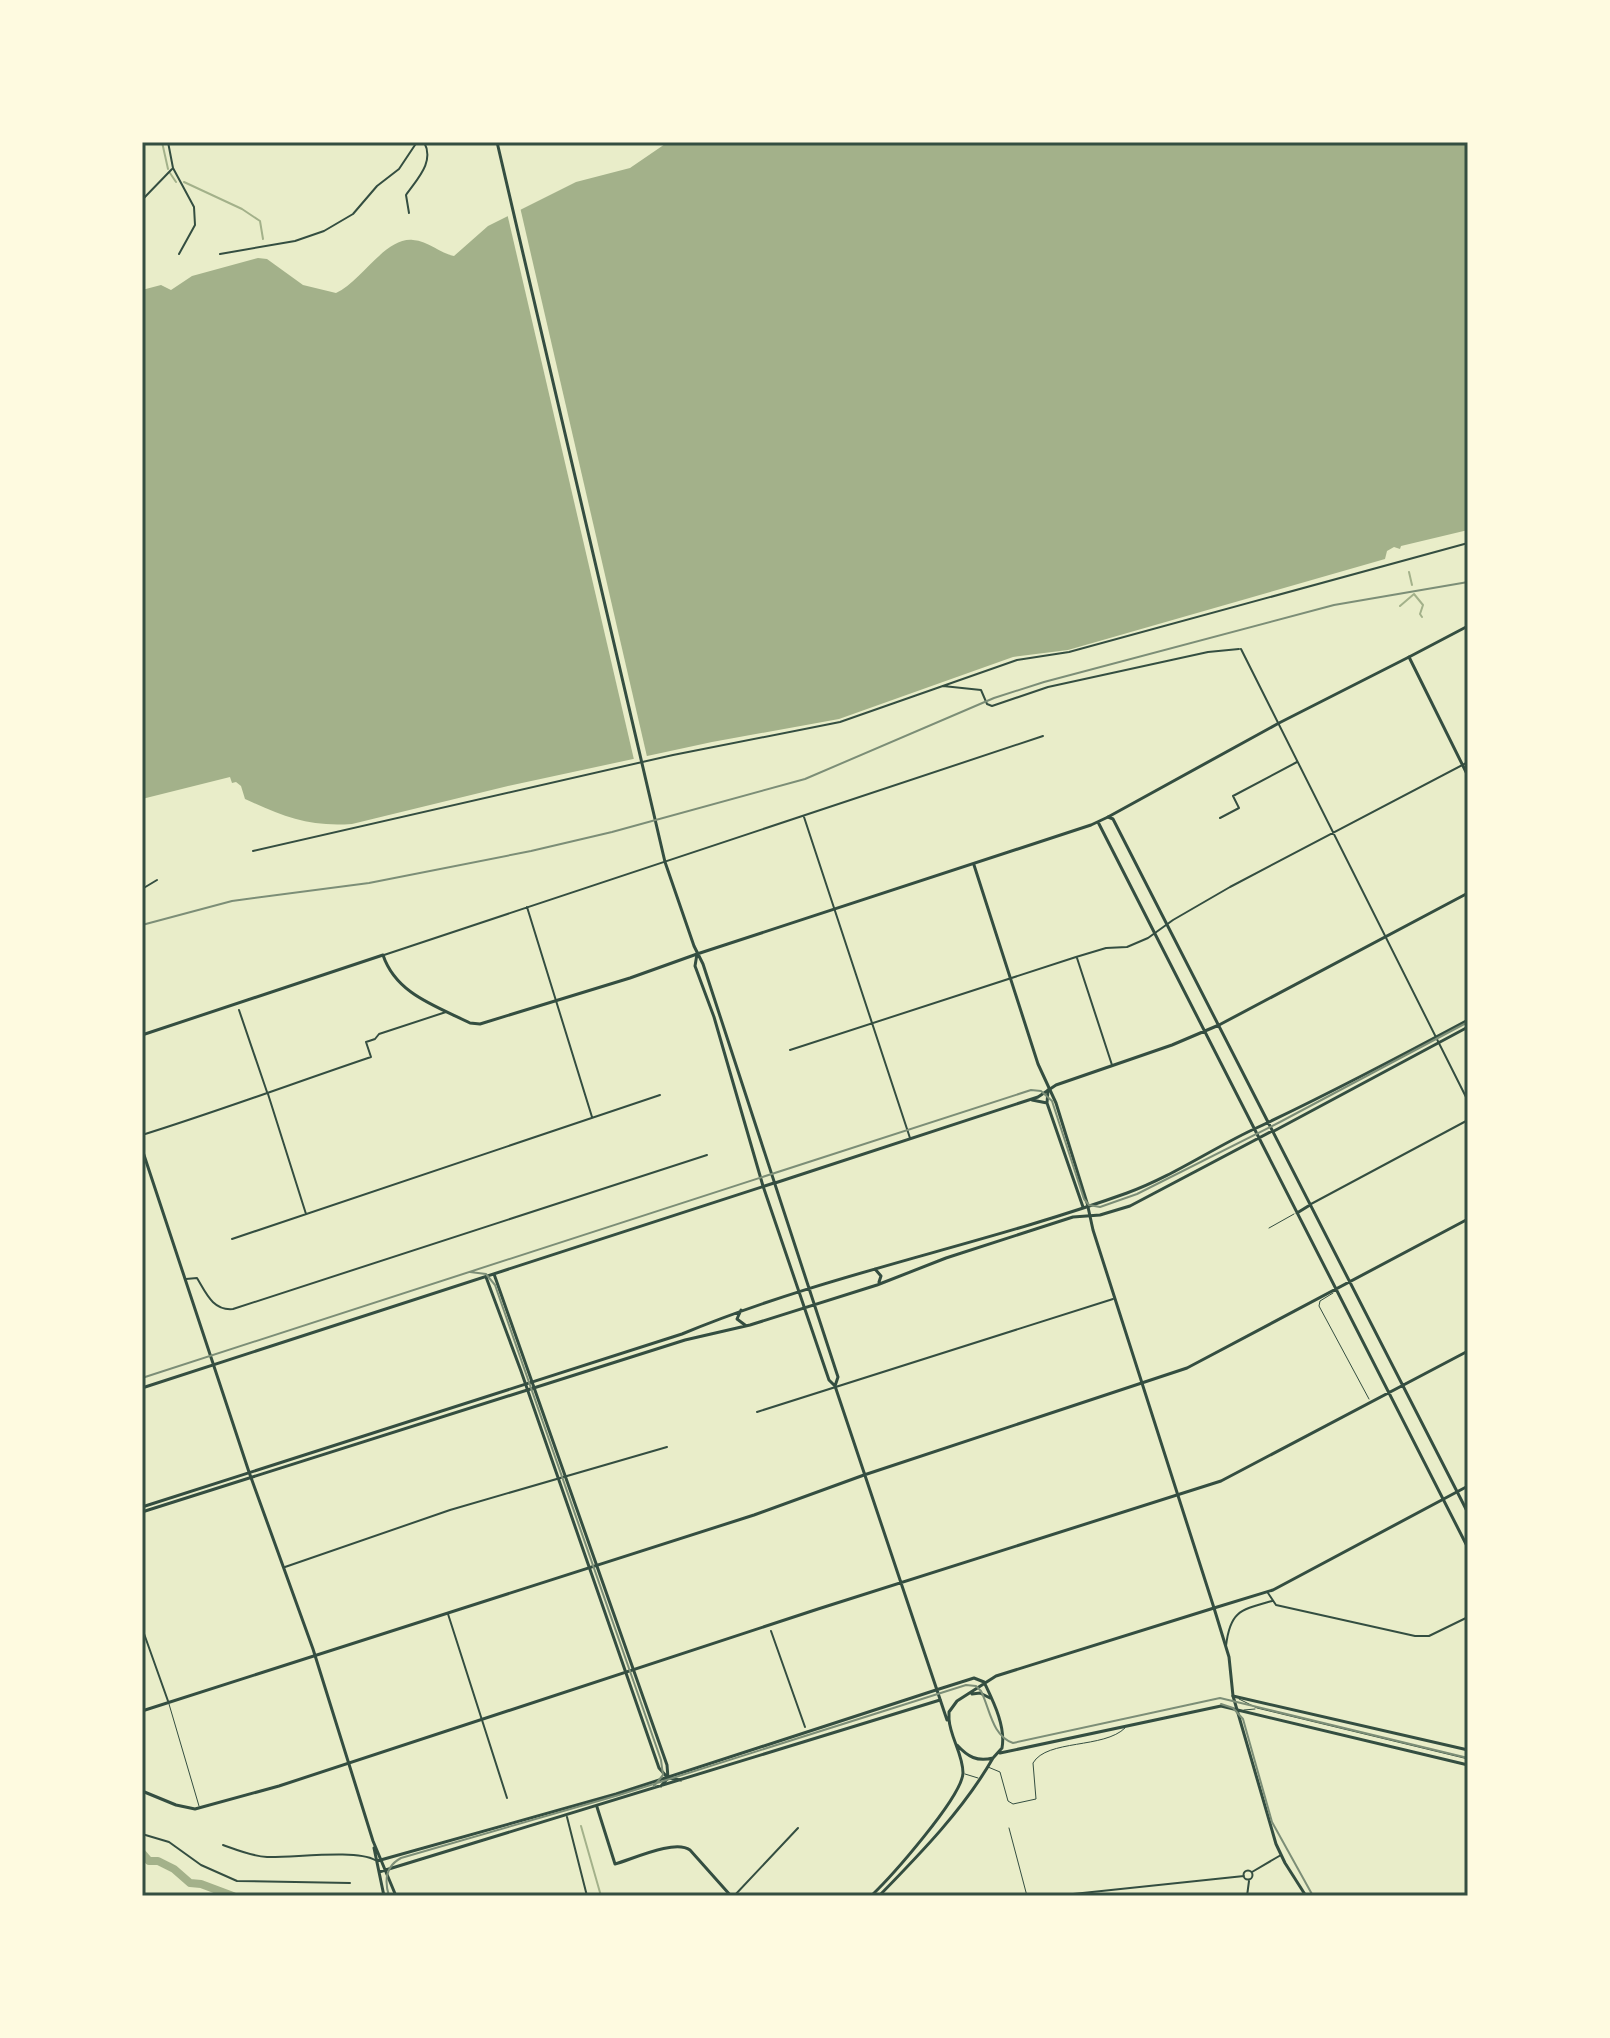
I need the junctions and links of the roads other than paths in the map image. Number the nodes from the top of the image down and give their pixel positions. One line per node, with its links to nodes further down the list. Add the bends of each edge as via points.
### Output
1 (168, 142): 5 (street)
2 (417, 142): 9 (street, via 399,169 353,214 324,231)
3 (424, 142): 7 (street, via 429,154 406,195)
4 (497, 142): 28 (main road)
5 (173, 168): 6 (street); 8 (street, via 194,207 195,225)
6 (142, 200)
7 (409, 213)
8 (179, 254)
9 (220, 254)
10 (1468, 543): 13 (street, via 1069,652 1017,660)
11 (1468, 626): 12 (main road)
12 (1409, 657): 14 (main road); 18 (main road)
13 (940, 686): 14 (street, via 981,690 992,706 1048,687 1241,649); 27 (street, via 835,723 698,749)
14 (1279, 723): 16 (street); 20 (main road)
15 (1043, 736): 21 (street)
16 (1298, 761): 23 (street, via 1233,796 1239,808); 26 (street)
17 (1468, 762): 18 (street)
18 (1462, 765): 19 (main road); 26 (street)
19 (1468, 776)
20 (1115, 814): 22 (main road); 24 (main road)
21 (803, 816): 28 (street); 34 (street)
22 (1108, 817): 24 (main road); 25 (main road)
23 (1220, 818)
24 (1115, 820): 35 (main road)
25 (1098, 822): 29 (main road); 36 (main road)
26 (1334, 833): 35 (street); 37 (street)
27 (253, 851)
28 (665, 862): 33 (street); 38 (main road)
29 (973, 863): 34 (main road); 41 (main road)
30 (157, 880): 31 (street)
31 (142, 889)
32 (1468, 893): 37 (main road)
33 (527, 907): 39 (street); 42 (street)
34 (834, 909): 38 (main road); 46 (street)
35 (1168, 923): 36 (street); 47 (main road)
36 (1155, 933): 40 (street, via 1127,947); 49 (main road)
37 (1385, 936): 47 (main road); 51 (street)
38 (697, 954): 42 (main road); 71 (main road); 72 (main road, via 695,966)
39 (383, 955): 44 (main road, via 405,989); 50 (main road)
40 (1076, 957): 41 (street); 54 (street)
41 (1010, 979): 46 (street); 55 (main road)
42 (556, 1001): 44 (main road, via 480,1024); 61 (street)
43 (239, 1010): 56 (street)
44 (447, 1011): 56 (street, via 379,1034 366,1042 371,1057)
45 (1468, 1020): 51 (main road)
46 (872, 1024): 53 (street); 68 (street)
47 (1219, 1025): 49 (main road); 63 (main road)
48 (1468, 1027): 52 (main road)
49 (1205, 1033): 54 (main road); 64 (main road)
50 (142, 1035)
51 (1436, 1036): 52 (street); 63 (main road)
52 (1439, 1043): 59 (street); 65 (main road)
53 (790, 1050)
54 (1112, 1065): 55 (main road)
55 (1048, 1090): 58 (main road); 60 (main road); 73 (main road)
56 (268, 1093): 66 (street); 78 (street)
57 (660, 1095): 61 (street)
58 (1032, 1100): 60 (main road); 68 (main road)
59 (1468, 1101)
60 (1047, 1103): 76 (main road)
61 (592, 1118): 78 (street)
62 (1468, 1120): 75 (street)
63 (1268, 1124): 64 (main road); 65 (main road)
64 (1254, 1130): 67 (main road); 74 (main road, via 1152,1183)
65 (1272, 1131): 67 (main road); 75 (main road)
66 (142, 1135)
67 (1258, 1138): 77 (main road); 79 (main road, via 1140,1202)
68 (910, 1139): 71 (main road)
69 (142, 1149): 86 (main road)
70 (707, 1155): 86 (street, via 233,1309 214,1305 197,1278)
71 (775, 1183): 72 (main road); 89 (main road)
72 (763, 1186): 84 (main road); 91 (main road)
73 (1086, 1199): 74 (main road); 76 (main road)
74 (1095, 1203): 76 (main road)
75 (1310, 1205): 77 (main road); 87 (main road)
76 (1085, 1206): 79 (main road); 83 (main road)
77 (1297, 1213): 81 (lane); 90 (main road)
78 (307, 1214): 82 (street)
79 (1088, 1215): 88 (main road); 92 (main road)
80 (1468, 1219): 87 (main road)
81 (1269, 1228)
82 (232, 1239)
83 (870, 1269): 88 (main road, via 880,1274); 89 (main road)
84 (494, 1274): 85 (main road); 99 (main road)
85 (486, 1277): 98 (main road); 100 (main road)
86 (185, 1279): 98 (main road)
87 (1350, 1282): 90 (main road); 102 (main road)
88 (877, 1285): 93 (main road)
89 (810, 1287): 91 (main road); 93 (main road)
90 (1336, 1289): 101 (main road, via 1193,1366); 107 (main road); 108 (lane, via 1319,1306)
91 (798, 1291): 94 (main road); 95 (main road)
92 (1115, 1299): 101 (main road); 103 (street)
93 (815, 1304): 95 (main road); 103 (main road, via 838,1377)
94 (744, 1308): 96 (main road, via 738,1321); 99 (main road, via 682,1334)
95 (805, 1308): 96 (main road); 103 (main road)
96 (750, 1325): 104 (main road)
97 (1468, 1351): 102 (main road)
98 (214, 1365): 105 (main road); 111 (main road)
99 (531, 1382): 100 (main road); 104 (main road)
100 (525, 1384): 106 (main road); 111 (main road)
101 (1141, 1384): 113 (main road); 118 (main road)
102 (1402, 1385): 107 (main road); 117 (main road)
103 (835, 1386): 109 (street); 113 (main road)
104 (533, 1387): 106 (main road); 112 (main road)
105 (142, 1388)
106 (526, 1389): 114 (main road); 115 (main road)
107 (1389, 1392): 108 (main road); 119 (main road)
108 (1370, 1402): 118 (main road, via 1228,1478)
109 (757, 1412)
110 (667, 1447): 112 (street)
111 (249, 1472): 114 (main road); 120 (main road)
112 (565, 1475): 115 (street); 123 (main road)
113 (864, 1475): 123 (main road); 126 (main road)
114 (251, 1477): 120 (main road); 124 (main road)
115 (557, 1477): 124 (street); 125 (main road)
116 (1468, 1486): 117 (main road)
117 (1457, 1491): 119 (main road); 121 (main road)
118 (1178, 1495): 126 (main road); 129 (main road)
119 (1443, 1499): 122 (main road); 127 (main road)
120 (142, 1509)
121 (1468, 1513)
122 (1468, 1548)
123 (597, 1564): 125 (main road); 136 (main road)
124 (285, 1567): 135 (main road)
125 (589, 1567): 130 (main road); 137 (main road)
126 (900, 1582): 136 (main road); 139 (main road)
127 (1267, 1592): 128 (street); 129 (main road)
128 (1272, 1601): 131 (street, via 1415,1636 1429,1636); 134 (street, via 1235,1615)
129 (1214, 1608): 134 (main road); 138 (main road)
130 (448, 1613): 135 (main road); 148 (street)
131 (1468, 1617)
132 (142, 1628): 144 (street)
133 (771, 1631): 151 (street)
134 (1226, 1647): 141 (main road)
135 (315, 1655): 144 (main road); 157 (main road)
136 (633, 1668): 137 (main road); 158 (main road)
137 (626, 1671): 148 (main road); 160 (main road)
138 (984, 1682): 139 (main road, via 974,1678); 140 (main road); 143 (main road)
139 (936, 1690): 142 (main road); 161 (main road)
140 (969, 1694): 143 (main road, via 980,1693); 149 (main road, via 953,1705)
141 (1233, 1696): 145 (lane); 146 (main road); 153 (main road)
142 (940, 1700): 149 (main road); 165 (main road)
143 (993, 1701): 154 (main road, via 1003,1739)
144 (168, 1703): 147 (main road); 171 (lane)
145 (1257, 1708): 146 (lane); 156 (lane)
146 (1236, 1710): 150 (main road, via 1215,1707); 156 (main road); 177 (main road)
147 (142, 1711)
148 (482, 1720): 157 (main road); 169 (street)
149 (949, 1725): 152 (main road)
150 (1127, 1726): 154 (main road); 159 (lane, via 1109,1737 1041,1754 1033,1763 1036,1799 1008,1801 1000,1772)
151 (805, 1727)
152 (955, 1743): 155 (main road, via 976,1759); 162 (main road)
153 (1468, 1750)
154 (1000, 1753): 155 (main road)
155 (993, 1758): 159 (main road)
156 (1468, 1762)
157 (349, 1764): 171 (main road); 178 (main road)
158 (667, 1765): 161 (main road); 163 (main road)
159 (988, 1767): 164 (main road)
160 (659, 1768): 163 (main road); 166 (main road)
161 (685, 1772): 163 (main road)
162 (963, 1772): 164 (lane); 189 (main road, via 953,1797)
163 (668, 1778): 165 (main road); 166 (main road); 167 (main road)
164 (981, 1778): 190 (main road)
165 (687, 1779): 167 (main road)
166 (654, 1782): 178 (main road)
167 (657, 1788): 170 (main road)
168 (142, 1791): 171 (main road)
169 (507, 1798)
170 (597, 1807): 172 (main road); 188 (main road, via 615,1864 683,1845)
171 (200, 1808)
172 (567, 1816): 179 (main road); 187 (street)
173 (798, 1828): 188 (street)
174 (1009, 1828): 191 (lane)
175 (142, 1834): 184 (street, via 169,1842 201,1865 237,1881)
176 (223, 1845): 178 (street, via 261,1857)
177 (1281, 1855): 181 (street); 194 (main road)
178 (379, 1860): 179 (main road); 180 (main road)
179 (387, 1870): 180 (main road); 185 (main road)
180 (379, 1872): 186 (main road)
181 (1252, 1872): 182 (street); 183 (street)
182 (1244, 1876): 183 (street); 192 (street)
183 (1249, 1880): 193 (street)
184 (350, 1883)
185 (396, 1894)
186 (384, 1896)
187 (587, 1896)
188 (733, 1896)
189 (871, 1896)
190 (879, 1896)
191 (1027, 1896)
192 (1054, 1896)
193 (1247, 1896)
194 (1306, 1896)

